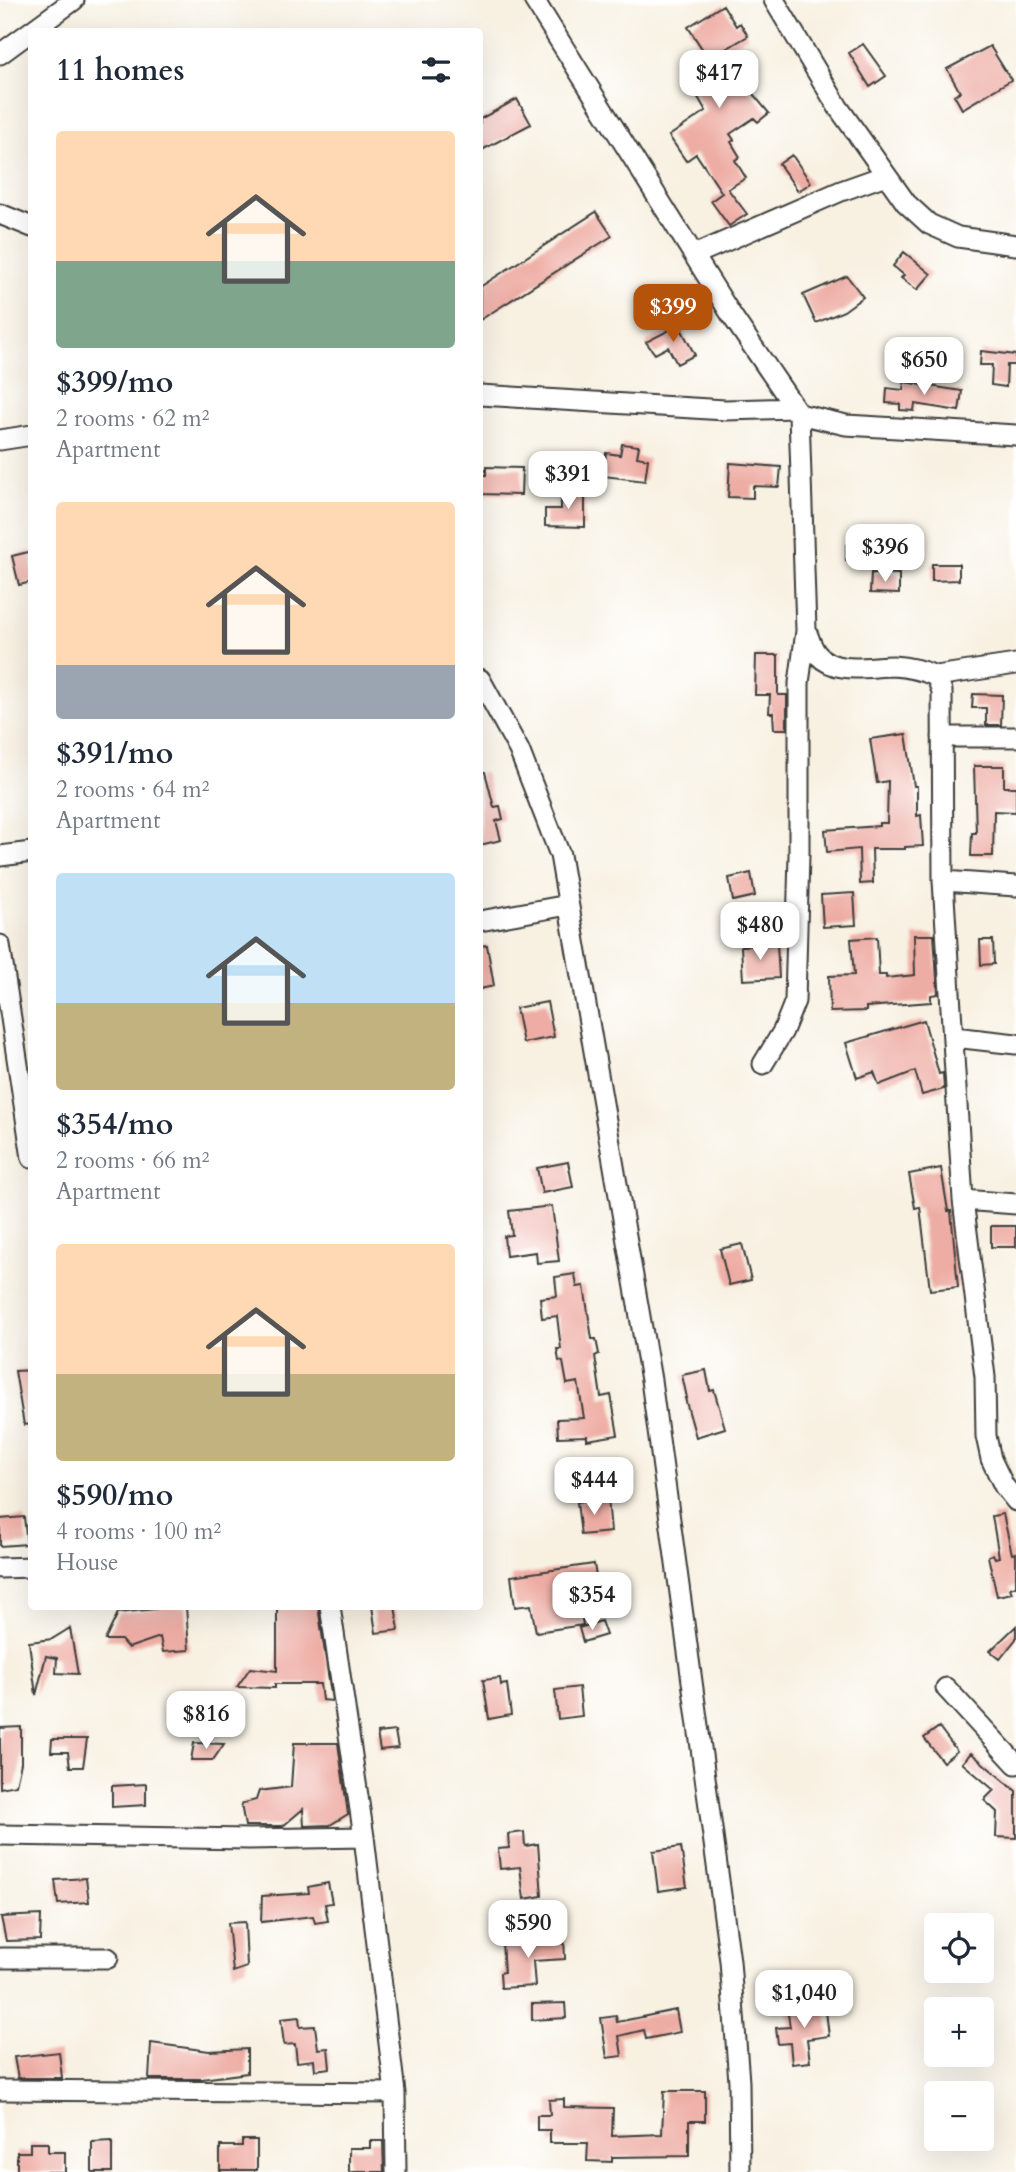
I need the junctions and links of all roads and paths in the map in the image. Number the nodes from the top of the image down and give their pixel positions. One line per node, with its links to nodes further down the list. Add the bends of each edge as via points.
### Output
1 (74, 0): 4 (street)
2 (534, 0): 11 (street)
3 (774, 0): 7 (street, via 838,107)
4 (36, 28)
5 (28, 34): 6 (street)
6 (0, 54)
7 (886, 175): 10 (street, via 929,224 958,237); 11 (street)
8 (0, 214): 9 (street)
9 (28, 226)
10 (1016, 244)
11 (694, 255): 13 (street)
12 (483, 395): 13 (street, via 725,411)
13 (797, 411): 14 (street, via 846,425); 17 (street)
14 (1016, 435)
15 (28, 436): 16 (street)
16 (0, 440)
17 (806, 630): 19 (street, via 816,654 829,664 894,666); 32 (street, via 799,683 795,1001)
18 (1016, 664): 19 (street)
19 (936, 676): 21 (street, via 942,691)
20 (483, 684): 27 (street, via 519,750 560,855)
21 (942, 737): 22 (street); 25 (street)
22 (1016, 737)
23 (28, 852): 24 (street)
24 (0, 856)
25 (943, 881): 26 (street); 30 (street)
26 (1016, 886)
27 (568, 905): 28 (street); 49 (street, via 657,1421 730,1961)
28 (483, 919)
29 (0, 945): 33 (street)
30 (954, 1037): 31 (street); 34 (street)
31 (1016, 1044)
32 (763, 1064)
33 (28, 1131)
34 (963, 1200): 35 (street); 36 (street, via 985,1377 986,1436 991,1459)
35 (1016, 1204)
36 (1016, 1501)
37 (28, 1567): 38 (street)
38 (0, 1568)
39 (331, 1610): 43 (street)
40 (946, 1688): 41 (street)
41 (1016, 1764)
42 (0, 1835): 43 (street)
43 (364, 1837): 47 (street)
44 (0, 1958): 45 (street)
45 (108, 1958)
46 (0, 2090): 47 (street)
47 (396, 2093): 48 (street)
48 (396, 2172)
49 (740, 2172)

